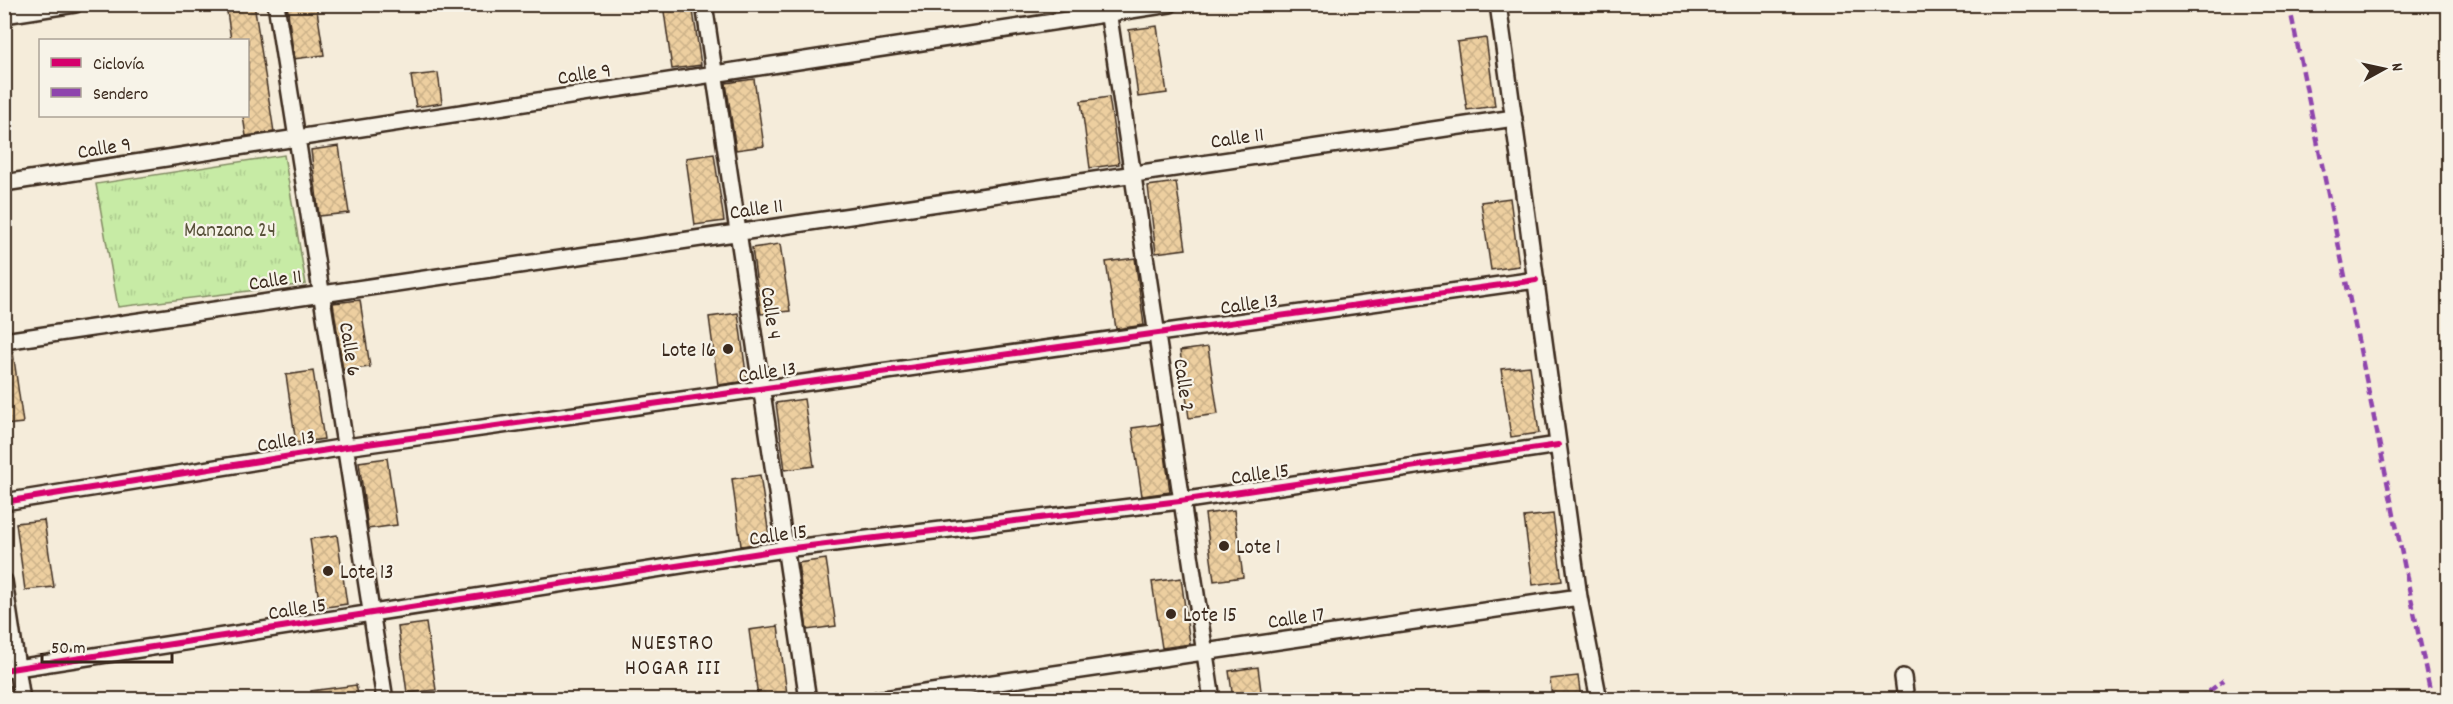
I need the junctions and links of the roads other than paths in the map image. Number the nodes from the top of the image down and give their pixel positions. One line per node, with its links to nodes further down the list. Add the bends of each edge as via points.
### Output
1 (75, 4): 7 (street)
2 (276, 4): 10 (street, Calle 6)
3 (705, 4): 8 (street, Calle 4)
4 (1170, 4): 6 (street, Calle 9)
5 (1498, 4): 9 (street)
6 (1108, 9): 8 (street, Calle 9); 11 (street, Calle 2)
7 (4, 15)
8 (715, 74): 10 (street, Calle 9); 13 (street, Calle 4)
9 (1514, 118): 11 (street, Calle 11); 14 (street)
10 (297, 138): 12 (street, Calle 9); 15 (street, Calle 6)
11 (1133, 174): 13 (street, Calle 11); 16 (street, Calle 2)
12 (4, 183)
13 (738, 232): 15 (street, Calle 11); 18 (street, Calle 4)
14 (1536, 280): 16 (street, Calle 13); 19 (street)
15 (321, 293): 17 (street, Calle 11); 20 (street, Calle 6)
16 (1156, 333): 18 (street, Calle 13); 21 (street, Calle 2)
17 (4, 341)
18 (761, 388): 20 (street, Calle 13); 23 (street, Calle 4)
19 (1558, 445): 21 (street, Calle 15); 25 (street)
20 (346, 447): 22 (street, Calle 13); 26 (street, Calle 6)
21 (1180, 501): 23 (street, Calle 15); 27 (street, Calle 2)
22 (4, 502)
23 (785, 549): 26 (street, Calle 15); 32 (street, Calle 4)
24 (4, 580): 28 (street)
25 (1579, 597): 27 (street, Calle 17); 35 (street)
26 (372, 613): 28 (street, Calle 15); 31 (street, Calle 6)
27 (1204, 652): 33 (street, Calle 17); 34 (street, Calle 2)
28 (11, 669): 30 (street)
29 (1903, 677): 36 (street)
30 (22, 699)
31 (385, 699)
32 (808, 699)
33 (877, 699)
34 (1212, 699)
35 (1599, 699)
36 (1906, 699)

